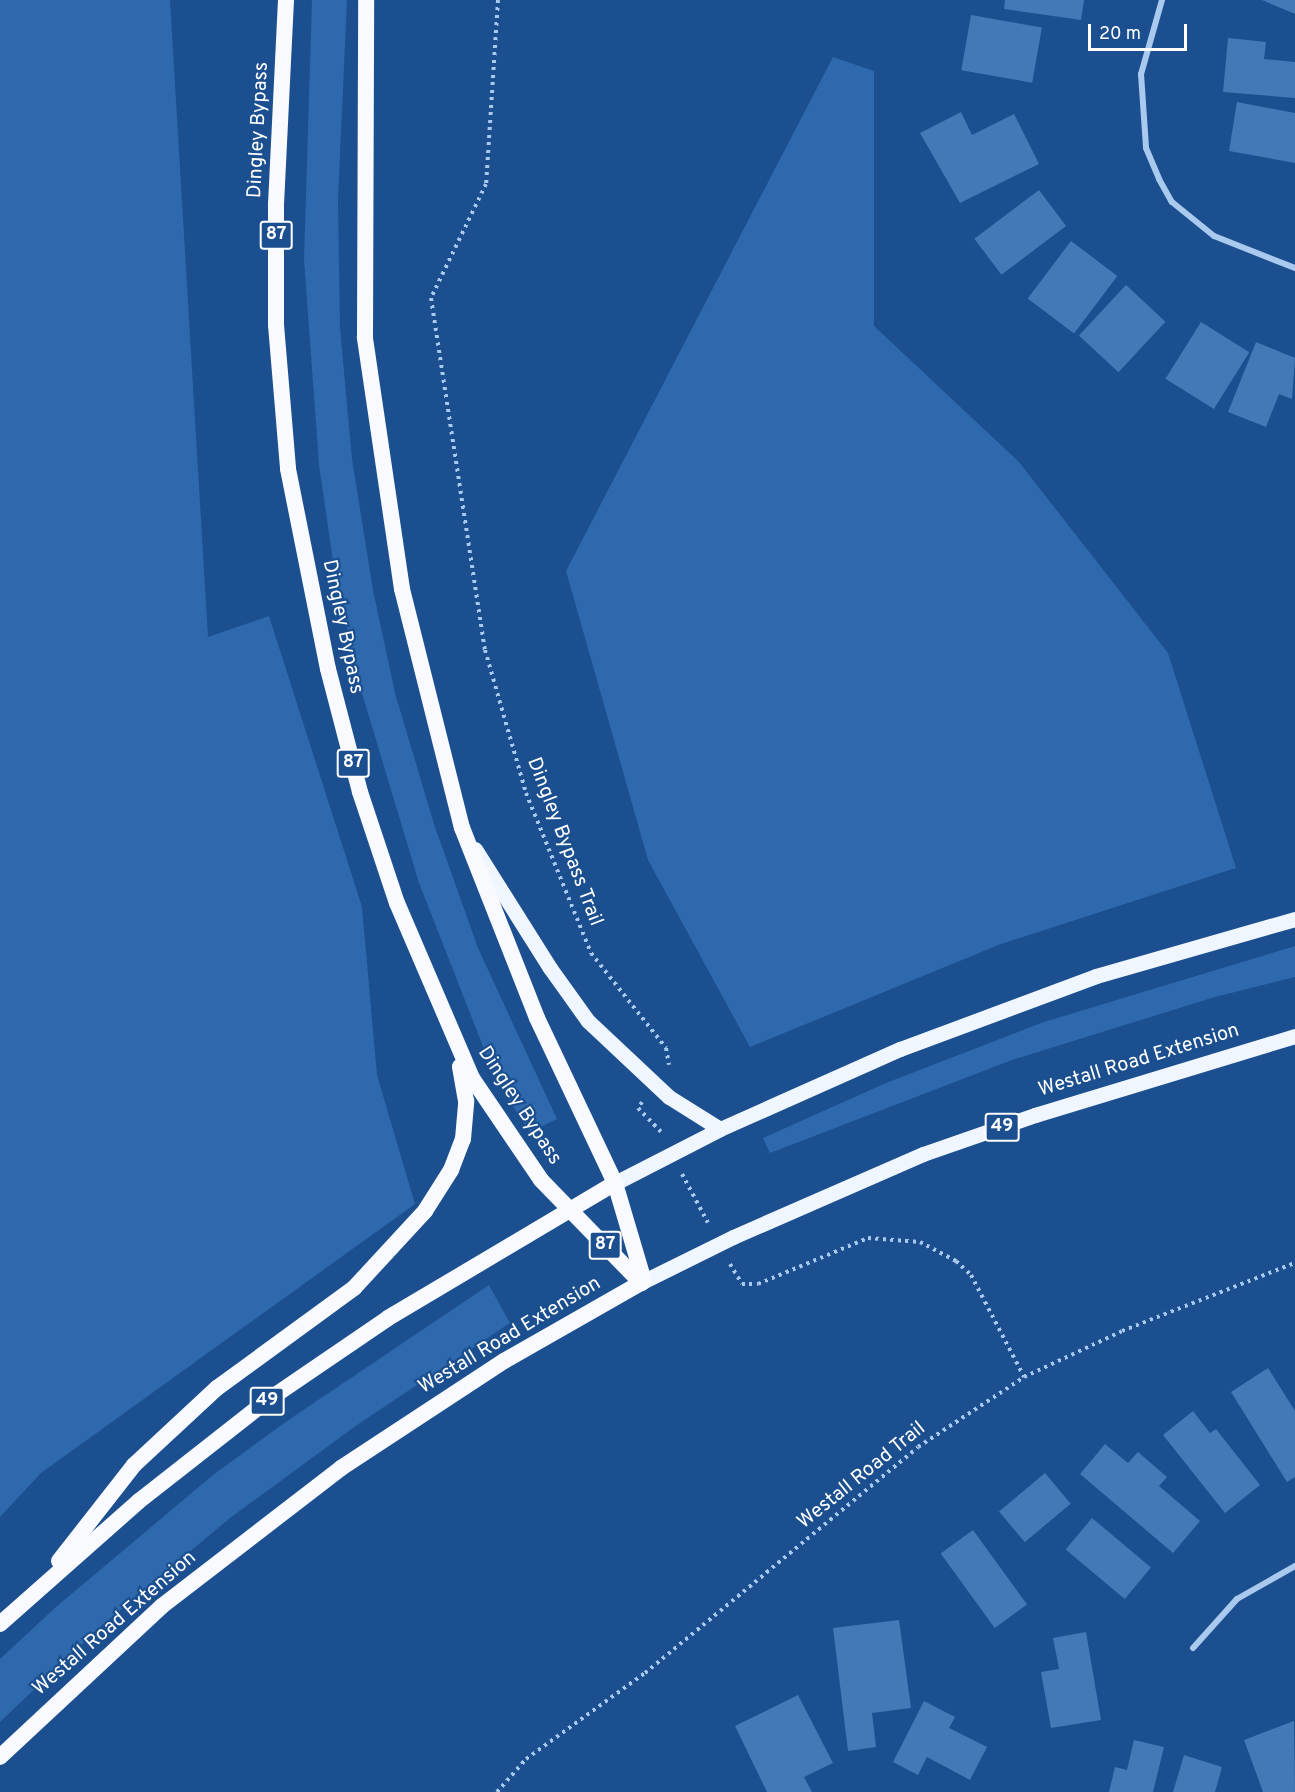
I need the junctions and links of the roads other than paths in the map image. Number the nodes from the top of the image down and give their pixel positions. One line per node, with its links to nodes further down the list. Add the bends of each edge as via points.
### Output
1 (286, 0): 8 (highway, Dingley Bypass / 87, via 276,204 276,325 288,469 328,669 360,792 397,903)
2 (366, 0): 5 (highway, 87, via 365,337 402,589)
3 (1162, 0): 4 (street, via 1141,75 1145,139 1159,179 1172,202 1214,236)
4 (1295, 268)
5 (462, 828): 9 (main road, via 569,995 606,1040 690,1113); 10 (highway, 87, via 537,1018)
6 (1295, 919): 9 (main road, 49, via 1096,976 900,1049)
7 (1295, 1036): 12 (main road, Westall Road Extension / 49, via 1035,1115 923,1154)
8 (455, 1046): 11 (highway, Dingley Bypass / 87, via 504,1130 541,1180); 14 (highway, via 465,1085 463,1139 451,1170 425,1211 354,1288 217,1388 134,1465)
9 (720, 1129): 10 (main road, 49)
10 (615, 1183): 11 (highway, 49); 12 (highway, 87)
11 (568, 1208): 12 (highway, 87); 14 (highway, 49, via 388,1318 268,1400 139,1501)
12 (643, 1282): 17 (highway, Westall Road Extension / 49, via 504,1361 341,1468 162,1606)
13 (1295, 1566): 16 (street, via 1237,1599)
14 (36, 1590): 15 (highway, 49)
15 (0, 1624)
16 (1193, 1648)
17 (0, 1757)

